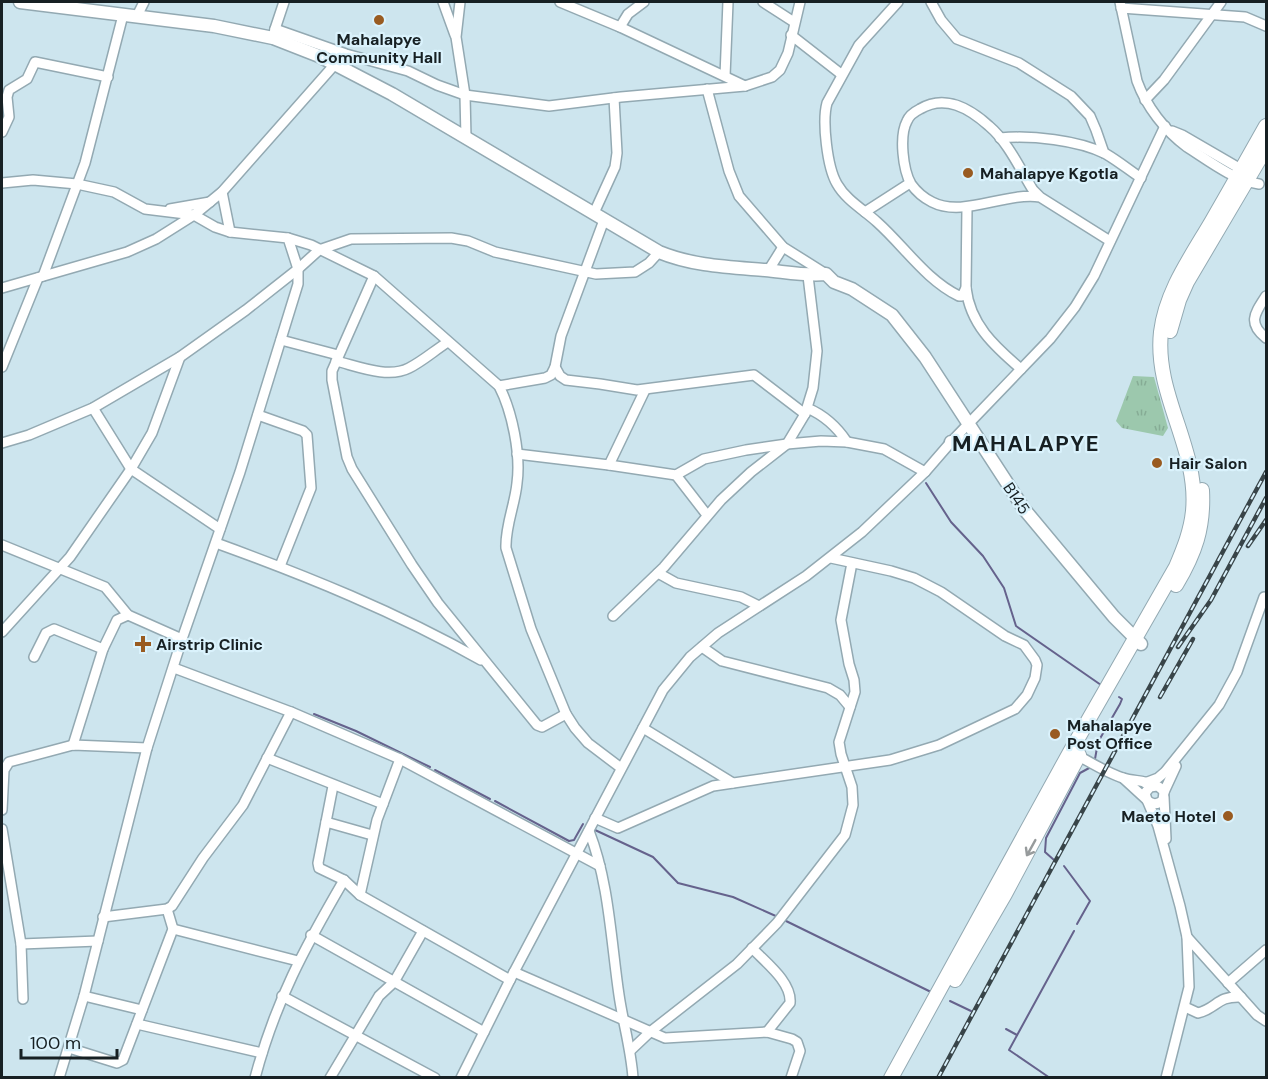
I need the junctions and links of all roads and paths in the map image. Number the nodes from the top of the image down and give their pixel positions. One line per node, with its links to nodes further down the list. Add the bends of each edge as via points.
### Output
1 (20, 2): 14 (main road)
2 (144, 2): 19 (street)
3 (284, 2): 23 (street)
4 (443, 2): 25 (street)
5 (460, 2): 25 (street)
6 (560, 2): 22 (street)
7 (644, 2): 16 (street)
8 (728, 2): 28 (street)
9 (763, 2): 20 (street)
10 (800, 2): 20 (street)
11 (898, 2): 27 (street, via 859,45)
12 (931, 2): 41 (street, via 957,39 1019,63 1071,96 1090,117)
13 (1221, 2): 18 (street)
14 (41, 3): 17 (main road)
15 (1121, 4): 18 (street); 34 (street, via 1137,81)
16 (633, 5): 22 (street)
17 (123, 15): 19 (main road); 29 (street)
18 (1211, 15): 21 (street, via 1249,18); 34 (street)
19 (137, 16): 23 (main road)
20 (794, 22): 24 (street)
21 (1266, 26)
22 (620, 27): 28 (street)
23 (274, 33): 26 (main road); 32 (street, via 408,71)
24 (791, 36): 27 (street); 30 (street, via 780,70)
25 (456, 37): 32 (street)
26 (336, 63): 38 (main road); 47 (street)
27 (841, 74): 52 (street, via 824,112 829,153 838,186)
28 (725, 76): 30 (street)
29 (108, 77): 37 (street, via 35,62 27,79 9,90 9,117); 46 (street)
30 (746, 86): 31 (street)
31 (707, 89): 33 (street); 58 (street, via 734,186 741,200)
32 (465, 95): 33 (street, via 549,106); 38 (street)
33 (614, 98): 54 (street, via 617,153)
34 (1145, 100): 36 (street)
35 (1266, 126): 43 (highway)
36 (1168, 128): 42 (street); 43 (street, via 1186,147)
37 (2, 132)
38 (466, 138): 54 (main road)
39 (1000, 138): 41 (street, via 1050,139); 45 (street, via 975,114 953,103 923,107 913,113 903,132 904,162); 48 (street)
40 (1266, 148): 43 (highway)
41 (1104, 153): 42 (street)
42 (1141, 178): 57 (street)
43 (1250, 179): 110 (highway, via 1187,282 1173,318 1168,350 1171,374 1197,460 1203,510 1191,557)
44 (2, 183): 46 (street, via 33,180)
45 (910, 183): 50 (street, via 932,202); 52 (street)
46 (76, 184): 51 (street, via 114,192 145,209); 67 (street)
47 (222, 192): 49 (street); 55 (street)
48 (1040, 197): 50 (street, via 1015,196); 57 (street)
49 (212, 201): 51 (street); 53 (street)
50 (967, 208): 69 (street)
51 (165, 211): 53 (street)
52 (865, 212): 69 (street, via 930,276 959,296)
53 (194, 215): 55 (street); 67 (street, via 127,252)
54 (599, 216): 60 (main road); 63 (street)
55 (230, 232): 56 (street)
56 (288, 238): 59 (street); 61 (street)
57 (1110, 240): 78 (street, via 1075,307)
58 (783, 247): 62 (street); 64 (street)
59 (319, 250): 61 (street); 63 (street, via 351,239 451,238); 65 (street)
60 (659, 252): 62 (main road, via 685,262); 63 (street, via 634,272)
61 (298, 269): 72 (street, via 298,284); 74 (street)
62 (768, 271): 66 (main road)
63 (586, 273): 77 (street, via 561,336)
64 (826, 274): 66 (main road); 84 (main road, B145 / B145, via 892,315)
65 (374, 276): 73 (street); 75 (street)
66 (808, 276): 82 (street, via 817,351)
67 (40, 277): 68 (street); 76 (street)
68 (2, 288)
69 (966, 288): 78 (street, via 969,307 982,331)
70 (1266, 296): 71 (street, via 1254,321)
71 (1266, 338)
72 (281, 340): 75 (street); 83 (street)
73 (448, 342): 75 (street, via 408,369 397,371 382,372); 79 (street)
74 (180, 357): 81 (street); 92 (street, via 152,433)
75 (337, 358): 114 (street, via 332,380 352,469 438,603)
76 (2, 367)
77 (555, 367): 79 (street, via 545,378); 80 (street, via 566,380)
78 (1021, 369): 84 (street)
79 (499, 386): 90 (street)
80 (645, 390): 82 (street, via 754,375); 91 (street)
81 (93, 408): 87 (street); 92 (street)
82 (806, 411): 85 (street, via 816,412 839,430); 88 (street)
83 (258, 415): 96 (street); 101 (street, via 307,435 311,488)
84 (968, 423): 86 (street); 89 (main road, B145 / B145)
85 (847, 442): 88 (street); 93 (street, via 884,449)
86 (951, 442): 89 (main road, via 968,441); 93 (street)
87 (2, 443)
88 (787, 444): 94 (street, via 710,457); 95 (street)
89 (983, 446): 110 (main road, B145 / B145, via 1023,509)
90 (518, 454): 91 (street); 118 (street, via 506,548 531,629)
91 (609, 465): 94 (street)
92 (131, 469): 96 (street); 102 (street)
93 (925, 472): 99 (street)
94 (676, 476): 95 (street)
95 (707, 515): 103 (street)
96 (220, 529): 97 (street)
97 (216, 543): 101 (street); 109 (street)
98 (2, 545): 102 (street)
99 (831, 558): 100 (street); 105 (street)
100 (852, 563): 116 (street, via 841,620 854,680); 126 (street, via 904,574 942,592 1024,645 1037,665 1027,694 1014,709 996,720 939,745 890,760)
101 (280, 566): 114 (street, via 393,614)
102 (61, 568): 106 (street, via 105,587); 108 (street)
103 (658, 573): 105 (street, via 676,583 741,597); 107 (street)
104 (1266, 595): 120 (street, via 1237,672 1219,705)
105 (759, 606): 111 (street)
106 (128, 615): 109 (street); 112 (street, via 117,620)
107 (613, 616)
108 (2, 632)
109 (182, 639): 115 (street)
110 (1139, 639): 123 (highway)
111 (702, 647): 116 (street, via 722,661 828,688); 119 (street, via 663,690)
112 (103, 649): 113 (street, via 54,630 46,633); 121 (street)
113 (34, 657)
114 (486, 663): 118 (street, via 537,725 542,727)
115 (174, 668): 117 (street); 122 (street)
116 (850, 707): 126 (street, via 839,742)
117 (291, 711): 124 (street); 125 (street)
118 (566, 714): 127 (street, via 588,742)
119 (643, 728): 127 (street); 129 (street)
120 (1189, 743): 130 (street, via 1165,772); 132 (street)
121 (73, 745): 122 (street); 135 (street, via 9,762 4,770)
122 (147, 748): 147 (street)
123 (1075, 754): 128 (street); 183 (highway); 184 (highway, one-way to 184, via 1010,887)
124 (267, 758): 131 (street); 146 (street, via 243,805 176,902)
125 (400, 759): 134 (street); 141 (street)
126 (846, 766): 129 (street); 154 (street, via 853,805 845,835 777,923)
127 (621, 768): 136 (street)
128 (1123, 778): 130 (street); 133 (street)
129 (733, 783): 136 (street, via 705,788 625,827 611,827)
130 (1144, 783): 132 (street)
131 (333, 786): 134 (street); 137 (street)
132 (1162, 792): 133 (street, via 1158,803); 133 (street, via 1152,786 1146,790); 143 (street)
133 (1147, 800): 143 (street)
134 (383, 804): 140 (street)
135 (2, 810)
136 (595, 818): 139 (street)
137 (327, 822): 140 (street); 144 (street, via 319,868)
138 (2, 829): 153 (street)
139 (589, 831): 141 (street); 142 (street)
140 (372, 835): 145 (street)
141 (576, 853): 142 (street); 157 (street)
142 (600, 866): 166 (street)
143 (1172, 874): 151 (street)
144 (344, 880): 145 (street); 150 (street)
145 (360, 895): 149 (street)
146 (167, 909): 147 (street); 148 (street)
147 (103, 917): 152 (street)
148 (173, 928): 156 (street); 165 (street)
149 (423, 931): 157 (street); 158 (street)
150 (311, 935): 156 (street); 158 (street)
151 (1187, 937): 159 (street); 164 (street, via 1189,987)
152 (98, 940): 153 (street); 160 (street)
153 (21, 944): 163 (street)
154 (752, 948): 170 (street); 171 (street, via 784,982 791,997)
155 (1266, 950): 159 (street)
156 (298, 961): 161 (street)
157 (512, 976): 166 (street); 169 (street)
158 (394, 982): 169 (street); 172 (street, via 379,996)
159 (1228, 982): 162 (street)
160 (84, 996): 165 (street); 173 (street)
161 (282, 996): 172 (street); 175 (street)
162 (1241, 997): 164 (street, via 1228,996 1198,1013); 167 (street)
163 (23, 999)
164 (1185, 1007): 185 (street)
165 (142, 1010): 168 (street)
166 (622, 1018): 170 (street); 174 (street)
167 (1266, 1021)
168 (137, 1024): 173 (street, via 120,1063); 175 (street)
169 (484, 1032): 180 (street)
170 (650, 1032): 171 (street, via 665,1038); 174 (street)
171 (767, 1032): 182 (street, via 792,1039 799,1047)
172 (356, 1034): 178 (street); 179 (street)
173 (69, 1048): 176 (street)
174 (631, 1050): 181 (street)
175 (262, 1053): 177 (street)
176 (59, 1077)
177 (255, 1077)
178 (332, 1077)
179 (435, 1077)
180 (461, 1077)
181 (633, 1077)
182 (790, 1077)
183 (891, 1077)
184 (899, 1077)
185 (1166, 1077)

